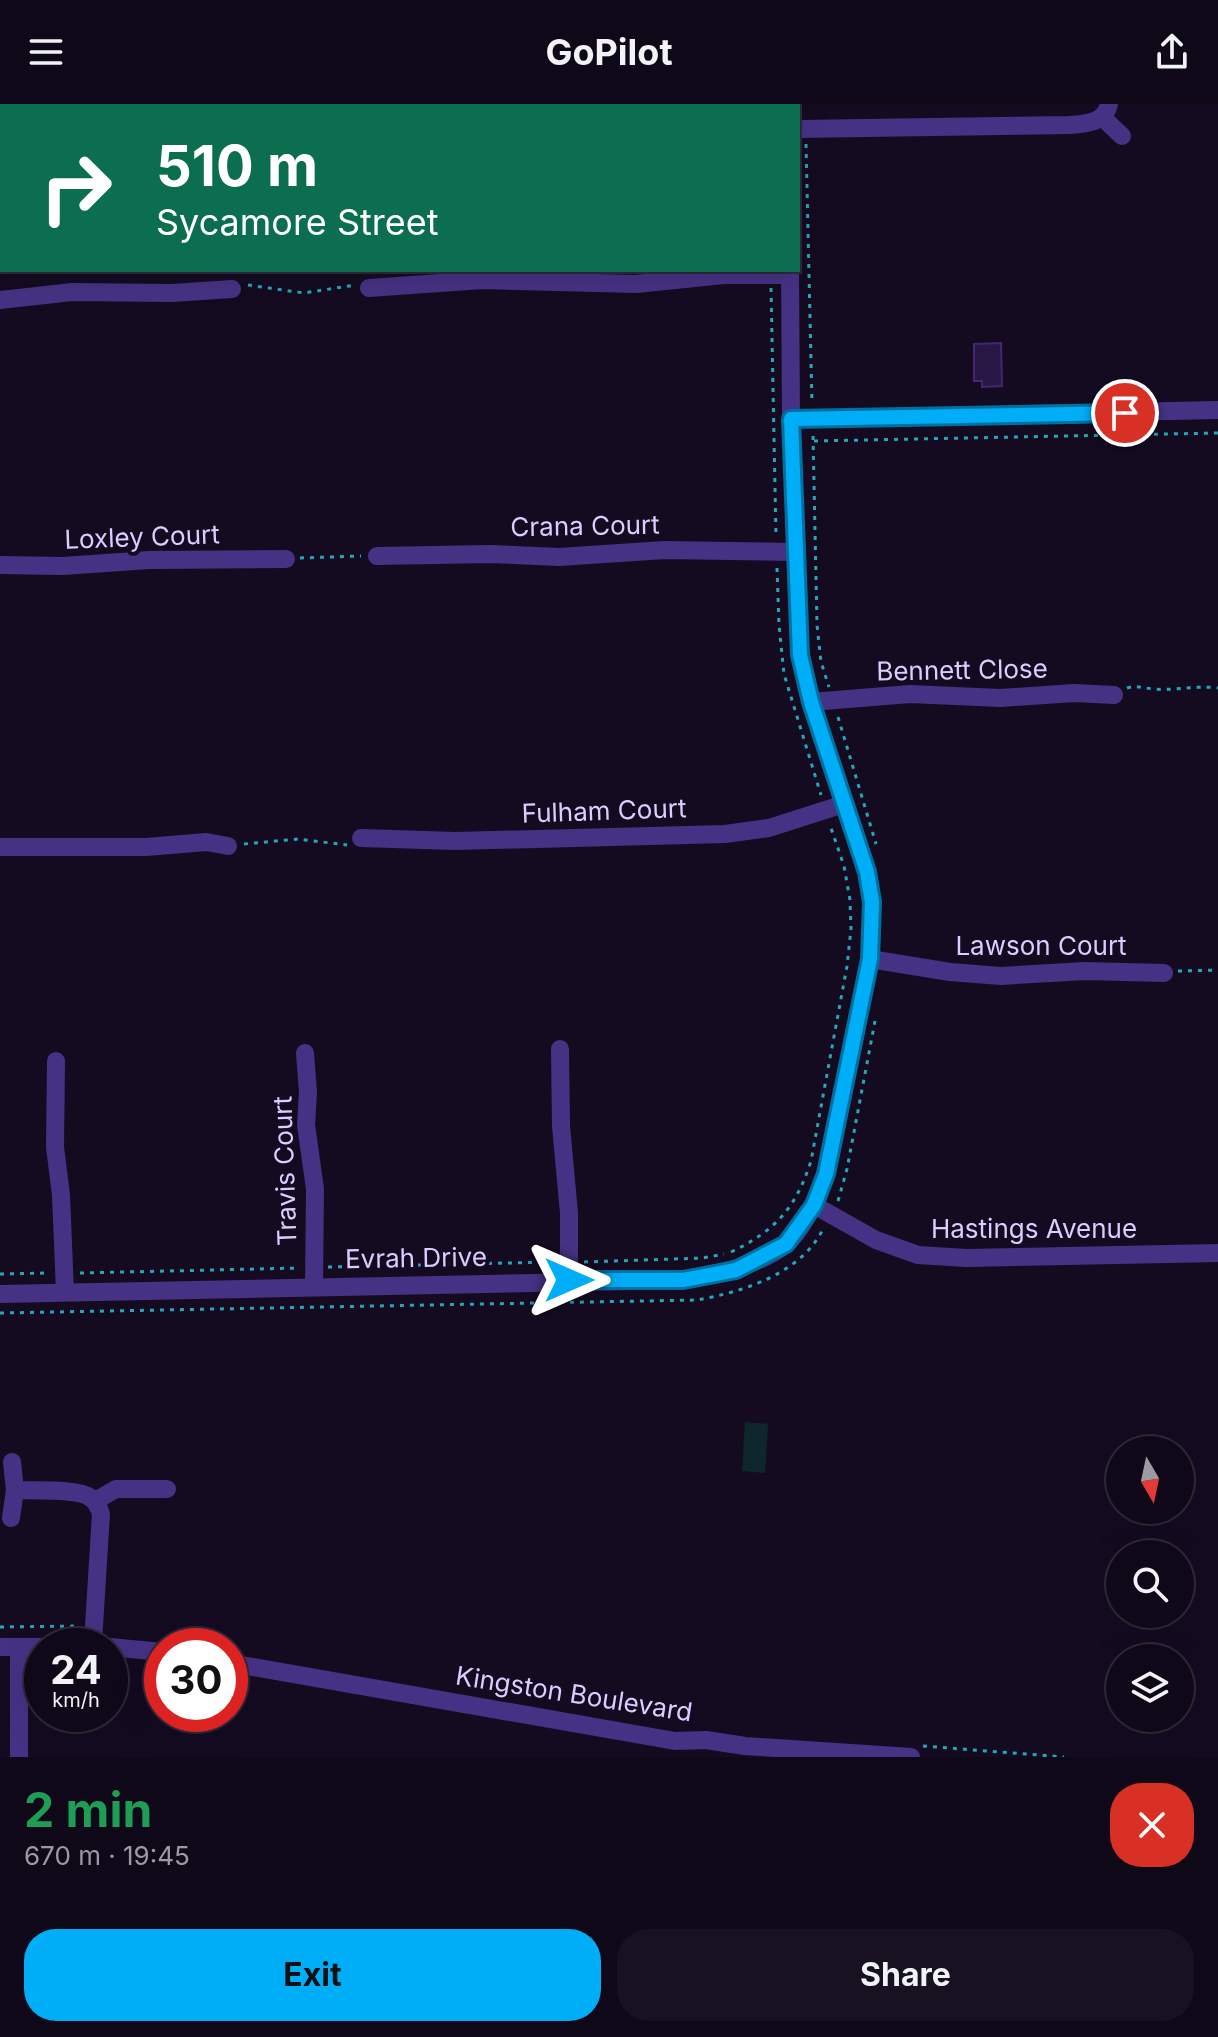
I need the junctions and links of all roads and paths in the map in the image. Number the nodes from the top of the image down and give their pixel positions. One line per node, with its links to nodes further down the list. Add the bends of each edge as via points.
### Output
1 (1106, 111): 2 (street, via 1095,121 1069,125); 3 (street)
2 (802, 129): 11 (path)
3 (1122, 136)
4 (790, 272): 5 (street); 10 (street, Evrah Drive)
5 (770, 275): 6 (street, via 636,284 482,280); 14 (path)
6 (369, 288): 7 (path, via 350,285 304,293 245,285)
7 (232, 289): 8 (street, via 72,292)
8 (0, 300)
9 (1218, 410): 11 (street)
10 (791, 419): 11 (street); 14 (street, Evrah Drive)
11 (813, 420): 13 (path)
12 (1218, 433): 13 (path)
13 (813, 441): 20 (path, via 817,625)
14 (785, 552): 15 (street, Crana Court); 21 (street, Evrah Drive); 22 (path, via 779,625 784,674)
15 (377, 556): 16 (path)
16 (286, 559): 17 (street, Loxley Court)
17 (0, 565)
18 (1218, 688): 19 (path, via 1132,686)
19 (1114, 695): 20 (street, Bennett Close, via 910,694)
20 (833, 700): 21 (street, Bennett Close); 24 (path)
21 (811, 702): 22 (street, Evrah Drive)
22 (834, 807): 23 (street, Fulham Court, via 769,828 725,834 456,841); 27 (street, Evrah Drive, via 870,886); 36 (path, via 851,929 811,1161 794,1202 764,1234 731,1252)
23 (361, 838): 25 (path, via 345,846 298,839)
24 (876, 844)
25 (228, 846): 26 (street, via 206,842)
26 (0, 847)
27 (870, 959): 29 (street, Lawson Court, via 1001,976); 34 (street, Evrah Drive)
28 (1218, 970): 29 (path)
29 (1164, 973)
30 (877, 1010): 34 (path, via 847,1169 838,1201)
31 (560, 1049): 36 (street)
32 (305, 1053): 39 (street, Travis Court, via 306,1125 315,1189)
33 (56, 1061): 37 (street, via 55,1147)
34 (822, 1210): 35 (street, Hastings Avenue, via 876,1240 918,1255); 36 (street, Evrah Drive, via 786,1244 736,1270 683,1280); 42 (path, via 817,1241 786,1268 753,1285 697,1300)
35 (1218, 1253)
36 (568, 1271): 39 (street, Evrah Drive); 39 (path)
37 (64, 1273): 38 (path); 39 (path); 40 (street)
38 (0, 1274)
39 (314, 1277): 40 (street, Evrah Drive)
40 (65, 1292): 41 (street, Evrah Drive)
41 (0, 1294)
42 (0, 1313)
43 (12, 1462): 45 (street)
44 (167, 1489): 46 (street, via 116,1489)
45 (15, 1490): 46 (street, via 76,1493); 47 (street)
46 (95, 1501): 48 (street, via 101,1514)
47 (11, 1518)
48 (103, 1628)
49 (9, 1647): 52 (street)
50 (248, 1666): 51 (street, Kingston Boulevard, via 675,1741)
51 (911, 1751): 53 (path)
52 (19, 1757)
53 (1064, 1757)

